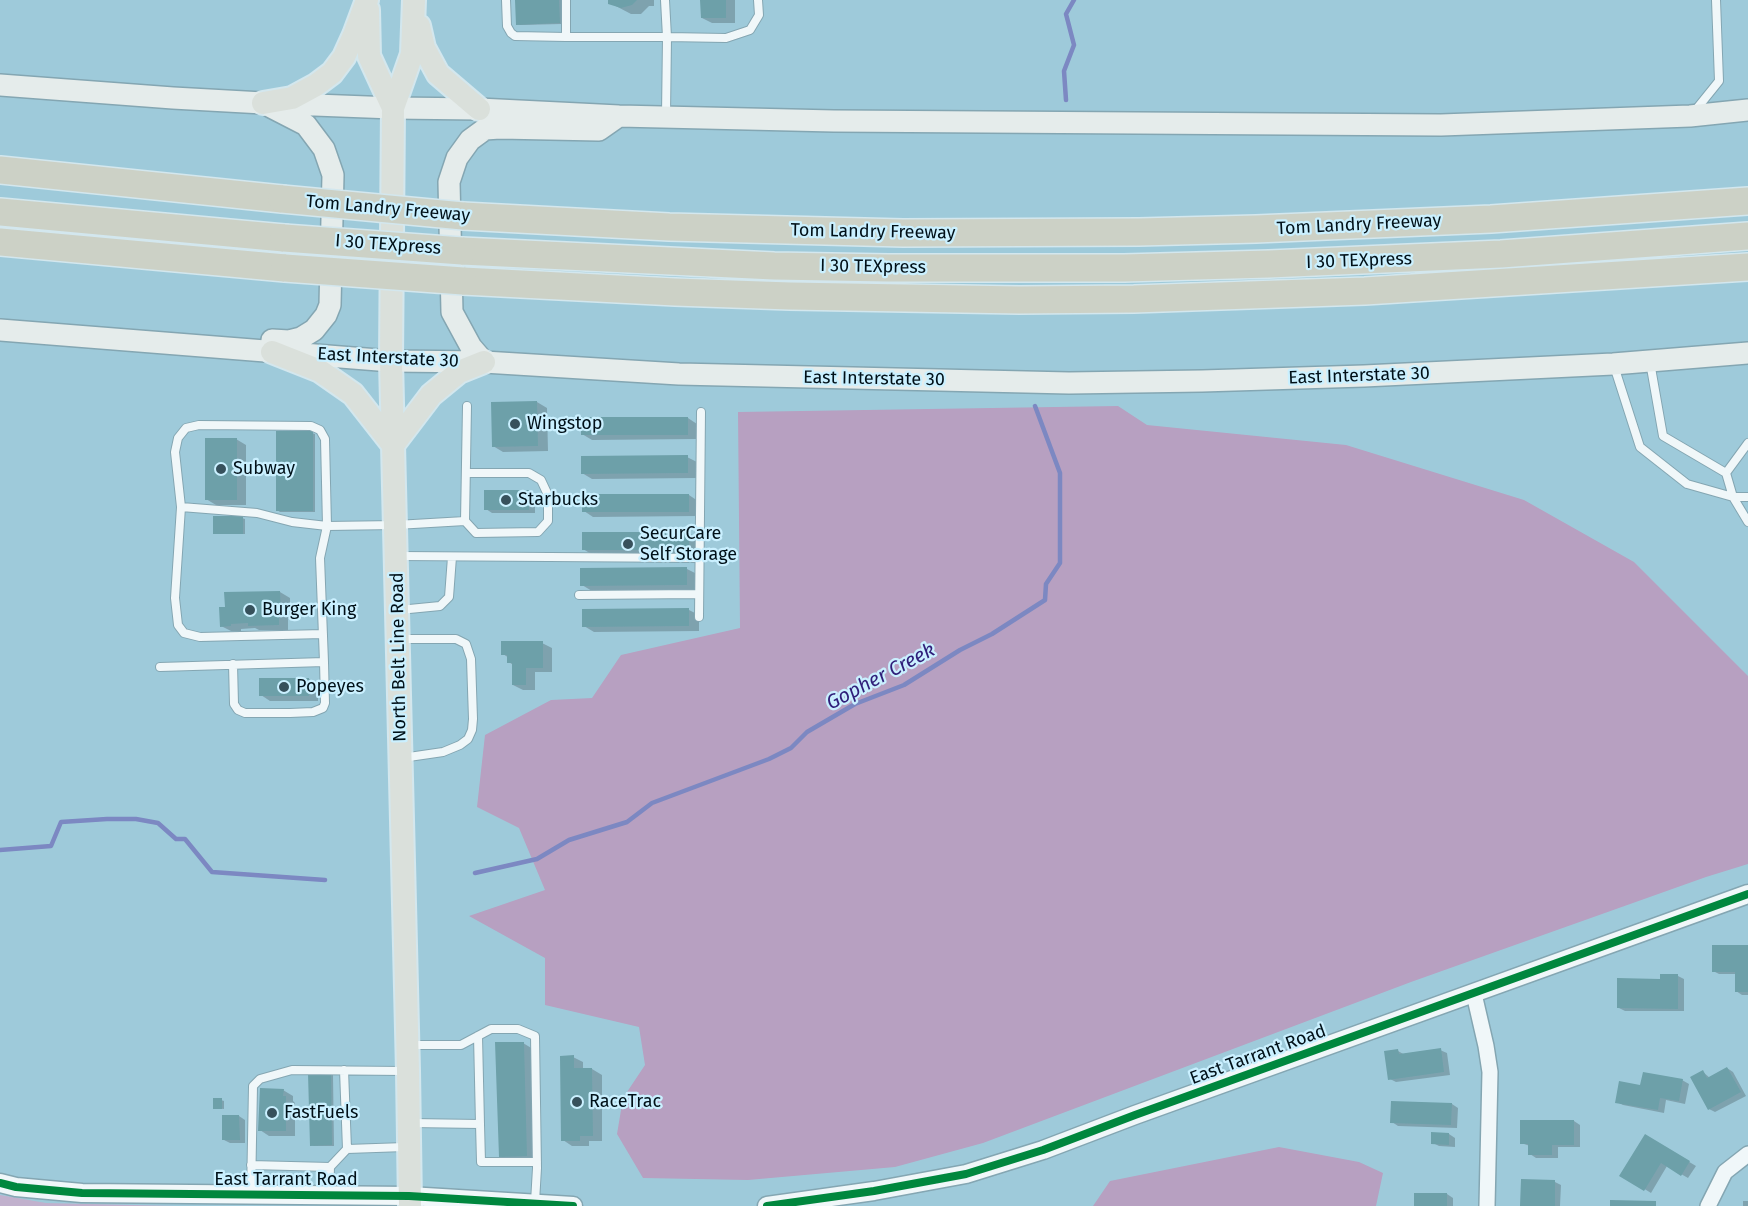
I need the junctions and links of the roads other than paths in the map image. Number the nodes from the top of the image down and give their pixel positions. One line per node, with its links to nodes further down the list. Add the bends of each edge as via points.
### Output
1 (367, 0): 11 (main road, via 344,57 332,73 292,98); 12 (main road, North Belt Line Road, via 369,56)
2 (506, 0): 8 (lane, via 507,26 515,36)
3 (566, 0): 8 (lane)
4 (665, 0): 9 (lane)
5 (758, 0): 9 (lane, via 759,15 750,30 726,38)
6 (1716, 0): 16 (lane, via 1719,81)
7 (415, 4): 12 (main road, North Belt Line Road, via 412,54); 13 (main road, via 424,48 438,74)
8 (566, 37): 9 (lane)
9 (667, 37): 17 (lane)
10 (0, 85): 11 (main road)
11 (263, 103): 12 (main road); 25 (main road, via 306,125 324,149 333,175 330,304 314,330 301,338 214,338)
12 (393, 108): 13 (main road); 28 (main road, North Belt Line Road)
13 (479, 109): 15 (main road)
14 (1748, 110): 16 (main road)
15 (619, 116): 17 (main road); 29 (main road, via 599,130 485,129 470,140 457,158 449,182 452,312)
16 (1690, 116): 17 (main road, via 1442,125)
17 (666, 117)
18 (0, 170): 19 (highway, Tom Landry Freeway, bridge, via 463,216 797,231 1256,229 1491,219)
19 (1748, 201)
20 (0, 212): 21 (highway, I 30 TEXpress, bridge, via 462,251 888,268 1293,263 1490,255)
21 (1748, 236)
22 (0, 242): 23 (highway, bridge, via 463,281 790,296 1019,300 1365,291)
23 (1748, 267)
24 (0, 330): 25 (main road, East Interstate 30)
25 (188, 344): 26 (main road, East Interstate 30)
26 (272, 352): 28 (main road, East Interstate 30); 35 (main road, via 320,371 353,394)
27 (1748, 353): 30 (main road, East Interstate 30)
28 (392, 361): 29 (main road, East Interstate 30); 35 (main road, North Belt Line Road)
29 (484, 362): 31 (main road, East Interstate 30, via 679,374 1069,383 1214,381); 35 (main road, via 443,383)
30 (1650, 362): 31 (main road, East Interstate 30); 37 (lane, via 1663,436)
31 (1613, 364): 38 (lane, via 1640,447 1686,484)
32 (467, 406): 36 (lane)
33 (701, 412): 47 (lane)
34 (1748, 443): 37 (lane)
35 (393, 445): 43 (main road, North Belt Line Road)
36 (466, 473): 41 (lane); 41 (lane, via 530,473 541,480 548,495 548,521 538,532 476,533)
37 (1726, 473): 38 (lane)
38 (1733, 497): 39 (lane); 42 (lane)
39 (1748, 497)
40 (181, 507): 44 (lane, via 257,513); 44 (lane, via 175,452 178,438 186,428 311,426 320,430 325,439); 52 (lane, via 175,598 178,625 184,633 200,637)
41 (465, 521): 43 (lane)
42 (1748, 522)
43 (396, 525): 44 (lane); 45 (main road, North Belt Line Road)
44 (327, 526): 52 (lane, via 320,558)
45 (396, 556): 46 (lane); 50 (main road, North Belt Line Road)
46 (452, 557): 47 (lane); 50 (lane, via 449,597 440,606)
47 (700, 558): 48 (lane)
48 (699, 594): 49 (lane); 51 (lane)
49 (579, 595)
50 (398, 610): 53 (main road, North Belt Line Road)
51 (699, 617)
52 (323, 634): 54 (lane)
53 (399, 639): 57 (main road, North Belt Line Road); 57 (lane, via 456,639 466,644 471,659 473,719 468,739 460,745 443,752)
54 (324, 662): 55 (lane); 55 (lane, via 323,708 290,713 238,710 234,704)
55 (233, 664): 56 (lane)
56 (160, 667)
57 (401, 758): 61 (main road, North Belt Line Road)
58 (1748, 894): 59 (street, East Tarrant Road)
59 (1474, 994): 78 (street, East Tarrant Road, via 1043,1150 966,1174); 79 (street, via 1490,1072)
60 (478, 1036): 61 (lane, via 461,1045); 65 (lane); 69 (lane, via 491,1029 518,1029 536,1036)
61 (408, 1045): 63 (main road, North Belt Line Road)
62 (344, 1070): 63 (lane); 67 (lane); 70 (lane, via 292,1070 261,1079 252,1086)
63 (408, 1071): 64 (main road, North Belt Line Road)
64 (409, 1123): 65 (lane); 66 (main road, North Belt Line Road)
65 (480, 1124): 69 (lane, via 482,1162)
66 (410, 1147): 67 (lane); 75 (main road, North Belt Line Road)
67 (346, 1149): 71 (lane)
68 (1748, 1154): 80 (street, via 1725,1172)
69 (537, 1162): 76 (lane)
70 (251, 1165): 71 (lane); 73 (lane)
71 (330, 1167): 74 (lane)
72 (0, 1183): 73 (street, East Tarrant Road, via 82,1193)
73 (250, 1195): 74 (street, East Tarrant Road)
74 (329, 1196): 75 (street, East Tarrant Road)
75 (409, 1201): 76 (street, East Tarrant Road)
76 (535, 1204): 77 (street, East Tarrant Road)
77 (573, 1206)
78 (767, 1206)
79 (1487, 1206)
80 (1708, 1206)

